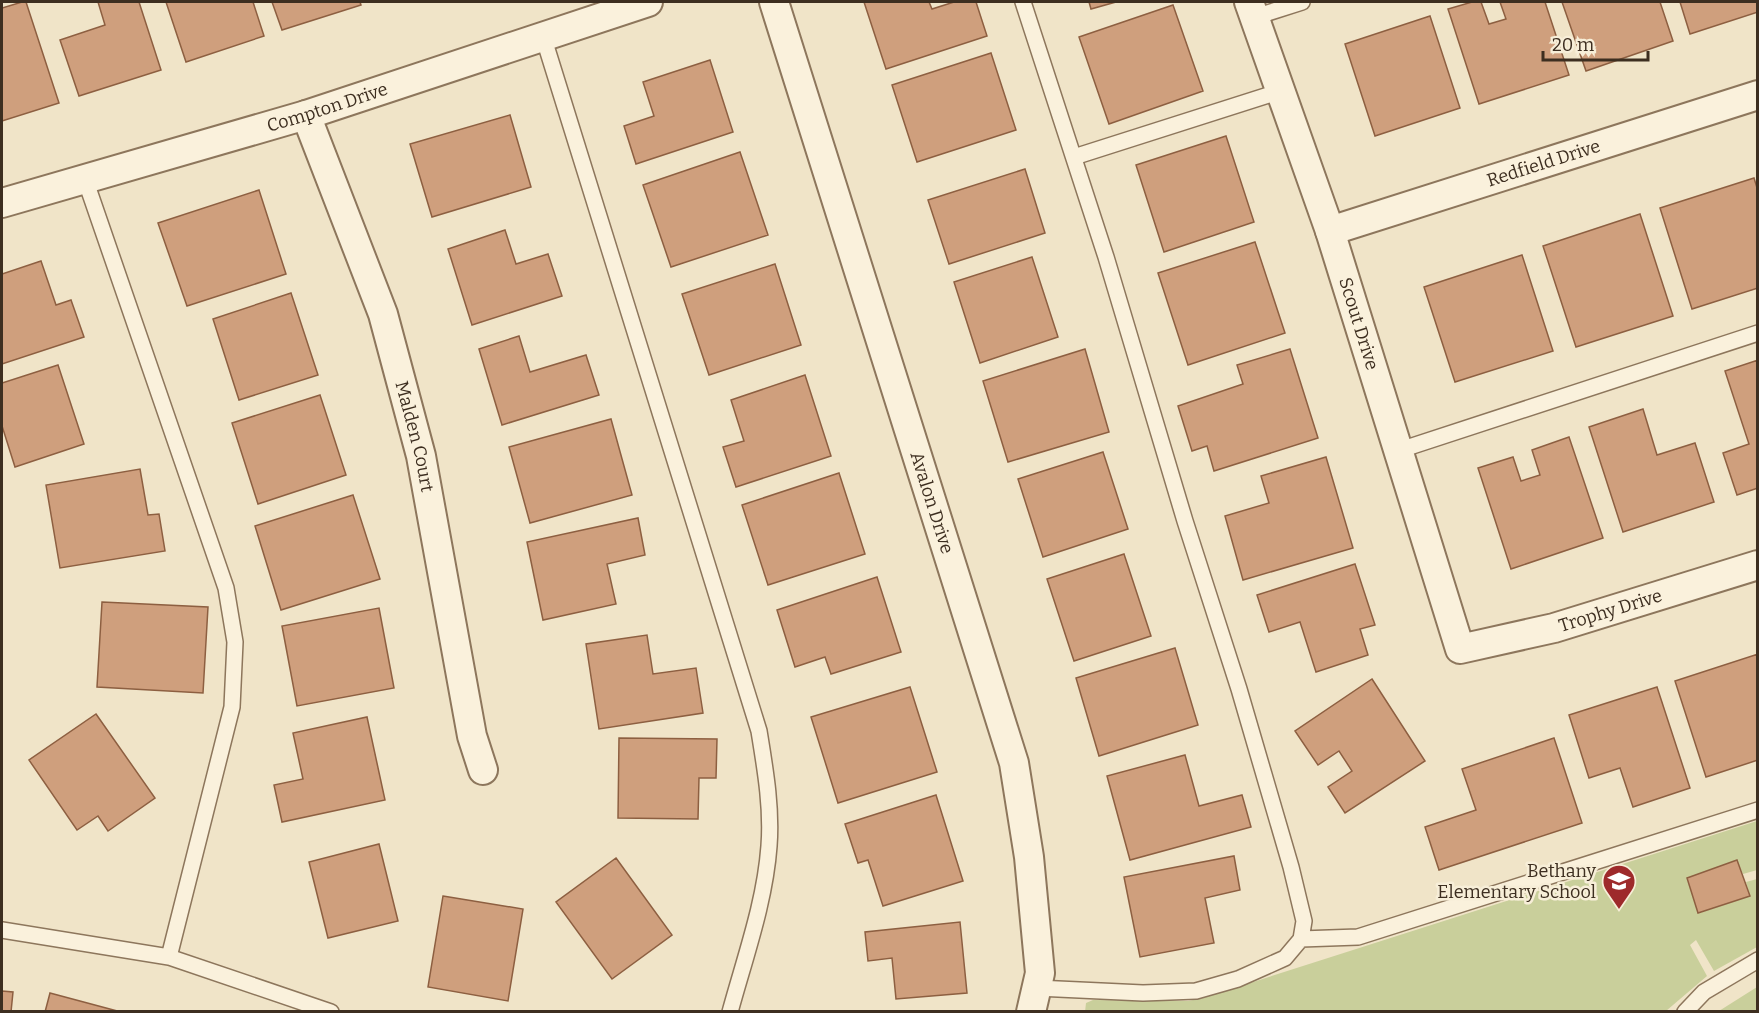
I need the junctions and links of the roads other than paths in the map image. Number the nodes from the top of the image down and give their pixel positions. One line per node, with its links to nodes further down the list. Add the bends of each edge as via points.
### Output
1 (648, 2): 6 (street, Compton Drive)
2 (774, 2): 24 (street, Avalon Drive, via 1014,763 1031,868 1040,973)
3 (1023, 2): 10 (lane)
4 (1302, 2): 5 (lane)
5 (1252, 9): 7 (street, Scout Drive)
6 (543, 36): 9 (street, Compton Drive); 26 (lane, via 759,731 768,782 769,844 763,894)
7 (1281, 91): 10 (lane); 13 (street, Scout Drive)
8 (1758, 95): 13 (street, Redfield Drive)
9 (306, 115): 11 (street, Compton Drive); 18 (street, Malden Court, via 386,325 421,456 472,736)
10 (1074, 156): 21 (lane, via 1292,867 1304,921)
11 (85, 179): 12 (street, Compton Drive); 22 (lane, via 226,588 235,642 232,707)
12 (2, 203)
13 (1330, 231): 15 (street, Scout Drive)
14 (1758, 333): 15 (lane)
15 (1397, 451): 17 (street, Scout Drive)
16 (1758, 565): 17 (street, Trophy Drive, via 1554,628)
17 (1460, 649)
18 (483, 770)
19 (1758, 810): 21 (lane, via 1358,937)
20 (2, 930): 22 (lane)
21 (1301, 939): 24 (lane, via 1285,958 1238,980 1196,991 1110,992)
22 (169, 957): 25 (lane)
23 (1758, 960): 27 (lane, via 1704,992)
24 (1034, 1000)
25 (331, 1011)
26 (729, 1011)
27 (1685, 1011)

